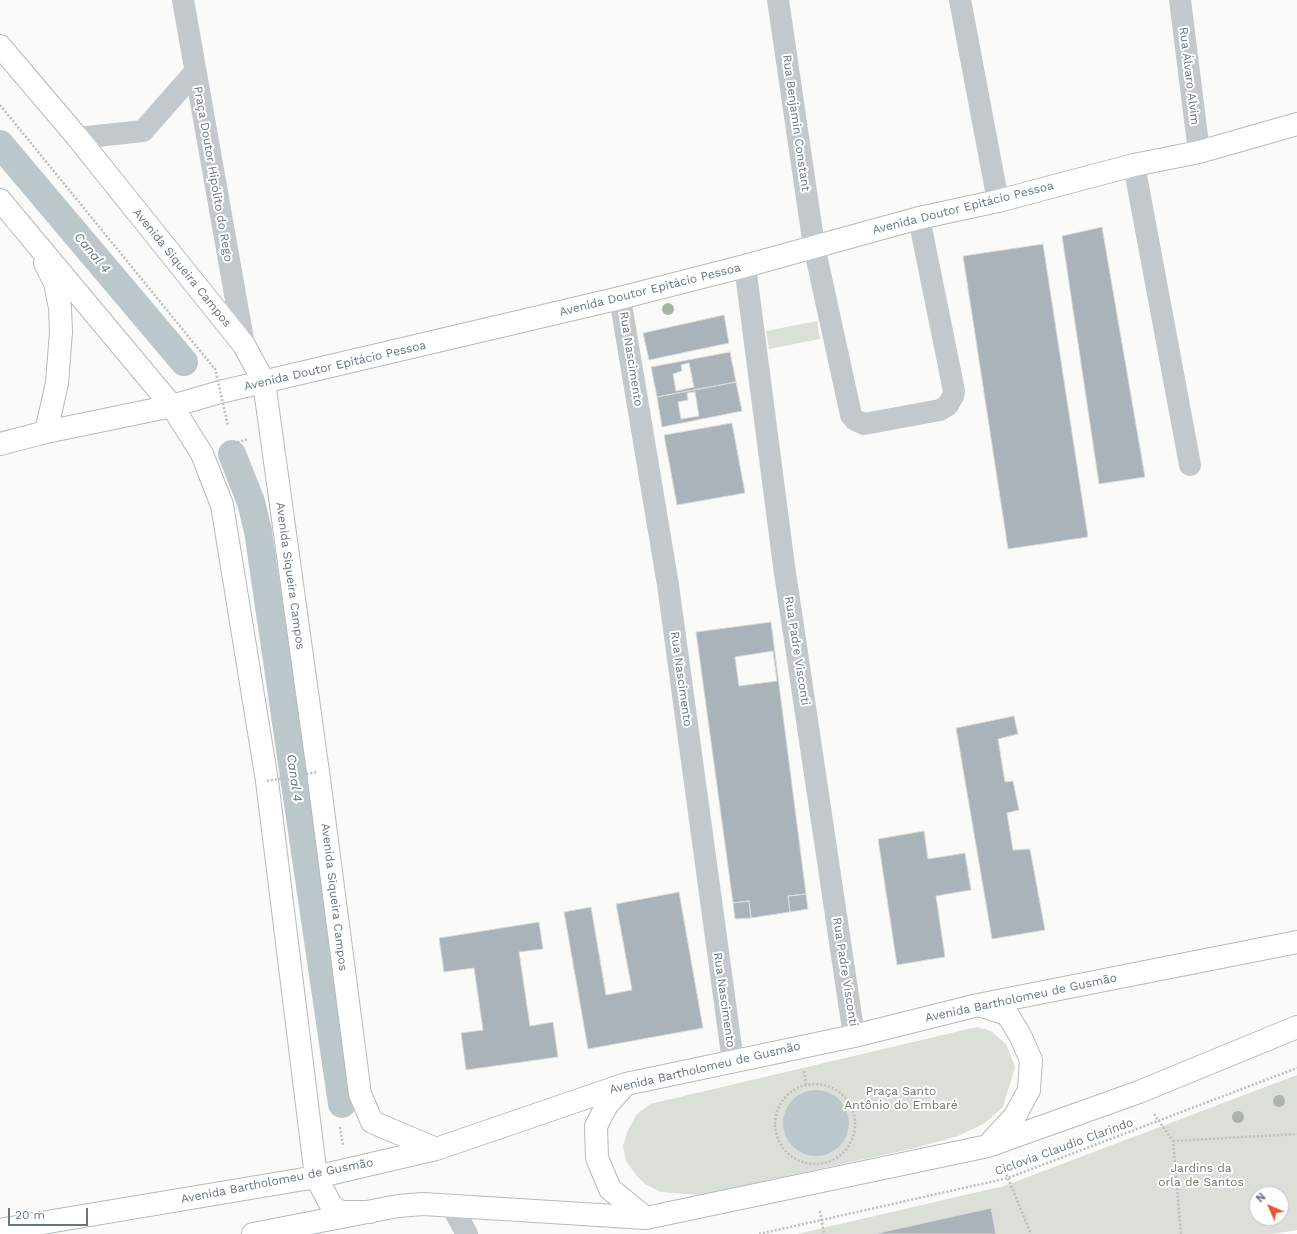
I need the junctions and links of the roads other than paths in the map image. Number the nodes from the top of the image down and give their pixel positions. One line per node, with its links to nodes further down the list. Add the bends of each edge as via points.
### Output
1 (183, 0): 6 (street)
2 (778, 0): 15 (street, Rua Benjamin Constant)
3 (960, 0): 12 (street)
4 (1180, 0): 9 (street, Rua Álvaro Alvim)
5 (0, 46): 8 (main road, Avenida Siqueira Campos)
6 (194, 73): 8 (street, Praça Doutor Hipólito do Rego, via 143,131); 18 (street, Praça Doutor Hipólito do Rego)
7 (1297, 124): 9 (main road, Avenida Doutor Epitácio Pessoa)
8 (78, 138): 18 (main road, Avenida Siqueira Campos)
9 (1198, 152): 10 (main road, Avenida Doutor Epitácio Pessoa)
10 (1134, 165): 12 (main road, Avenida Doutor Epitácio Pessoa); 23 (street)
11 (0, 200): 14 (main road)
12 (998, 201): 13 (main road, Avenida Doutor Epitácio Pessoa)
13 (919, 218): 15 (main road, Avenida Doutor Epitácio Pessoa); 15 (street, Rua Benjamin Constant, via 954,391 948,404 940,410 870,424 859,422 851,414)
14 (33, 238): 20 (main road); 21 (main road, via 55,283 60,308 57,383)
15 (814, 246): 16 (main road, Avenida Doutor Epitácio Pessoa)
16 (745, 266): 17 (main road, Avenida Doutor Epitácio Pessoa); 27 (street, Rua Padre Visconti, via 784,566)
17 (620, 298): 19 (main road, Avenida Doutor Epitácio Pessoa); 28 (street, Rua Nascimento, via 668,585)
18 (244, 345): 19 (main road, Avenida Siqueira Campos)
19 (264, 382): 20 (main road, Avenida Doutor Epitácio Pessoa); 31 (main road, Avenida Siqueira Campos, via 360,1094 372,1122)
20 (172, 406): 21 (main road, Avenida Doutor Epitácio Pessoa); 32 (main road, via 202,454 222,504 267,781)
21 (46, 432): 22 (main road, Avenida Doutor Epitácio Pessoa)
22 (0, 444)
23 (1190, 465)
24 (1297, 942): 25 (main road, Avenida Bartholomeu de Gusmão)
25 (978, 1005): 27 (main road, Avenida Bartholomeu de Gusmão); 30 (main road, via 1007,1014 1031,1060 1029,1090 1015,1116)
26 (1297, 1027): 30 (main road, via 1139,1092)
27 (854, 1036): 28 (main road, Avenida Bartholomeu de Gusmão)
28 (733, 1062): 29 (main road, Avenida Bartholomeu de Gusmão)
29 (626, 1084): 31 (main road, Avenida Bartholomeu de Gusmão); 35 (main road, via 607,1104 596,1126 597,1158 610,1189)
30 (988, 1146): 35 (main road)
31 (436, 1149): 32 (main road, Avenida Bartholomeu de Gusmão)
32 (316, 1177): 34 (main road, via 331,1205 340,1212); 36 (main road, Avenida Bartholomeu de Gusmão)
33 (451, 1205): 34 (main road, via 414,1204); 35 (main road); 38 (street)
34 (370, 1212): 37 (main road)
35 (646, 1218)
36 (0, 1230)
37 (253, 1234)
38 (467, 1234)

